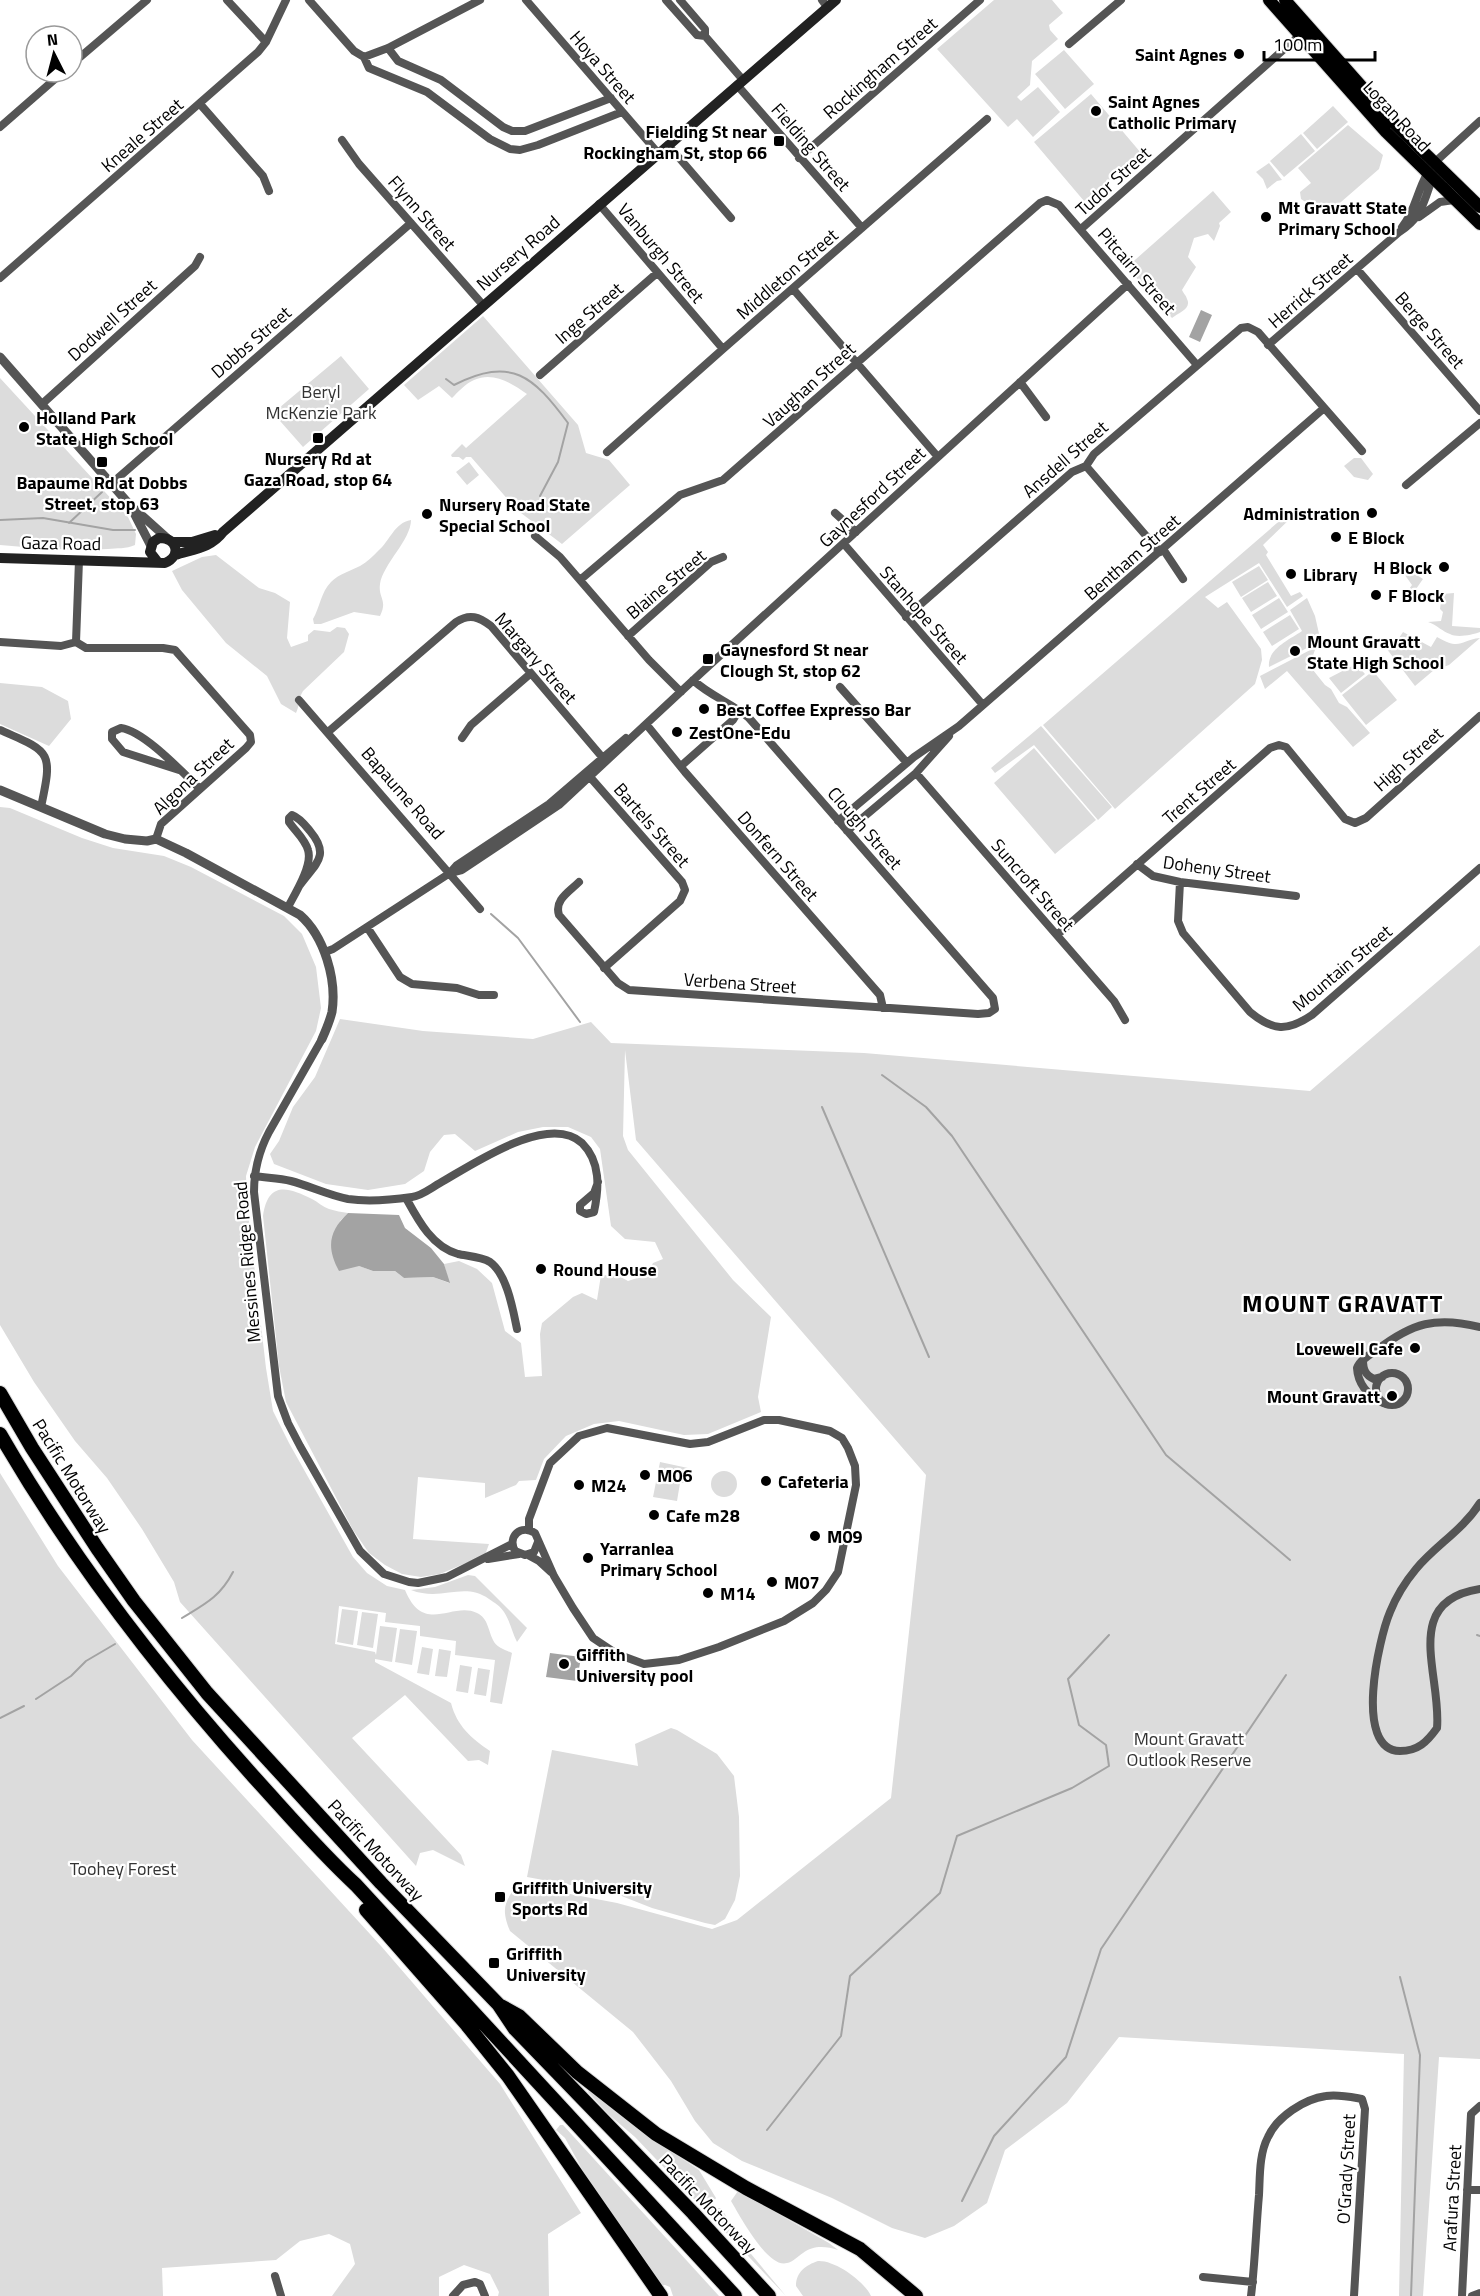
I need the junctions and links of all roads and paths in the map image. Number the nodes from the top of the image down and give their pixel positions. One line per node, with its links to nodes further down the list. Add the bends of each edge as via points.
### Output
1 (147, 0): 19 (street)
2 (227, 0): 16 (street)
3 (286, 0): 16 (street, Kneale Street)
4 (309, 0): 20 (street, via 354,51)
5 (480, 0): 18 (street)
6 (526, 0): 23 (street, Hoya Street)
7 (666, 0): 15 (street, via 697,35)
8 (680, 0): 15 (street, via 705,29)
9 (980, 0): 32 (street, Rockingham Street)
10 (1121, 0): 17 (street)
11 (1269, 0): 14 (main road, Logan Road)
12 (1285, 0): 33 (main road, Logan Road, via 1394,123)
13 (829, 2): 21 (main road, Nursery Road)
14 (1300, 35): 33 (main road, Logan Road, via 1381,128); 44 (street, Tudor Street)
15 (705, 36): 21 (street, Fielding Street)
16 (266, 42): 24 (street, Kneale Street)
17 (1069, 44)
18 (388, 48): 20 (street); 23 (street, via 398,61 441,80 512,131 525,131)
19 (84, 54)
20 (364, 57): 25 (street, via 370,69 427,92 489,139 510,149 538,146)
21 (740, 82): 30 (main road, Nursery Road); 32 (street, Fielding Street)
22 (50, 84): 28 (street)
23 (611, 98): 25 (street, Hoya Street)
24 (200, 104): 34 (street, via 264,178); 49 (street, Kneale Street)
25 (622, 112): 31 (street, Hoya Street)
26 (987, 120): 43 (street, Middleton Street)
27 (1480, 121): 33 (street)
28 (0, 128)
29 (342, 140): 40 (street, Flynn Street)
30 (668, 145): 31 (main road, Nursery Road); 39 (street)
31 (658, 153): 37 (main road, Nursery Road)
32 (799, 158): 43 (street, Fielding Street)
33 (1431, 172): 36 (main road, Logan Road); 38 (main road, Logan Road); 41 (street, Herrick Street, via 1421,212); 45 (street, Herrick Street, via 1419,187 1411,214)
34 (268, 191)
35 (1050, 200): 44 (street, Pitcairn Street); 56 (street, Vaughan Street, via 1040,203)
36 (1454, 200): 41 (street, via 1436,204); 42 (main road, Logan Road)
37 (599, 204): 48 (street, Vanburgh Street); 52 (main road, Nursery Road)
38 (1480, 207)
39 (731, 218)
40 (411, 223): 52 (street, Flynn Street); 69 (street, Dobbs Street)
41 (1412, 224): 45 (street, Herrick Street)
42 (1480, 224)
43 (862, 228): 51 (street, Middleton Street)
44 (1081, 229): 50 (street, Pitcairn Street)
45 (1398, 233): 47 (street, Herrick Street)
46 (200, 257): 60 (street, Dodwell Street, via 195,266)
47 (1357, 269): 53 (street, Herrick Street); 62 (street, Berge Street)
48 (657, 273): 54 (street, Vanburgh Street); 58 (street, Inge Street)
49 (0, 278)
50 (1128, 284): 57 (street, Pitcairn Street); 59 (street, Gaynesford Street)
51 (793, 289): 54 (street, Middleton Street); 56 (street)
52 (483, 305): 73 (main road, Nursery Road)
53 (1268, 345): 57 (street, Ansdell Street, via 1256,331 1246,327 1235,331); 61 (street)
54 (723, 349): 66 (street, Middleton Street)
55 (0, 357): 60 (street)
56 (856, 362): 67 (street); 87 (street, Vaughan Street, via 723,480 680,495)
57 (1197, 365): 68 (street, Ansdell Street, via 1094,454)
58 (540, 375)
59 (1020, 382): 63 (street); 67 (street, Gaynesford Street)
60 (42, 404): 69 (street)
61 (1323, 409): 65 (street); 79 (street, Bentham Street)
62 (1480, 411)
63 (1046, 417)
64 (1480, 423): 70 (street)
65 (1362, 451)
66 (607, 452)
67 (938, 457): 74 (street, Gaynesford Street)
68 (1086, 466): 79 (street); 88 (street, Ansdell Street, via 1072,472)
69 (111, 484): 71 (street)
70 (1406, 485)
71 (129, 504): 76 (street); 78 (street)
72 (834, 513): 74 (street)
73 (223, 532): 76 (main road, Nursery Road, via 201,541); 80 (main road, Nursery Road, via 212,544)
74 (856, 532): 77 (street, Gaynesford Street)
75 (535, 536): 87 (street)
76 (170, 540): 78 (main road, via 159,538); 80 (main road, via 176,547)
77 (843, 544): 88 (street, Stanhope Street); 93 (street, Gaynesford Street)
78 (151, 547): 84 (main road, Gaza Road); 85 (main road, via 151,556)
79 (1162, 551): 86 (street); 97 (street, Bentham Street)
80 (175, 555): 85 (main road, via 169,562)
81 (723, 557): 89 (street, Blaine Street, via 711,562)
82 (0, 558): 83 (main road, Gaza Road)
83 (79, 560): 84 (main road, Gaza Road); 91 (street)
84 (122, 560): 85 (main road, Gaza Road)
85 (157, 561)
86 (1183, 579)
87 (580, 580): 89 (street)
88 (906, 617): 97 (street, Stanhope Street)
89 (628, 636): 95 (street)
90 (0, 642): 91 (street, via 61,646)
91 (76, 642): 112 (street, Algona Street, via 86,648 175,650 247,729 250,744)
92 (530, 674): 103 (street, Margary Street, via 491,626 480,618 464,617); 105 (street, via 471,725); 106 (street, Margary Street)
93 (693, 680): 95 (street, Gaynesford Street); 98 (street, Clough Street)
94 (840, 687): 107 (street)
95 (681, 692): 100 (street, Gaynesford Street)
96 (299, 700): 103 (street, Bapaume Road)
97 (983, 705): 101 (street, Bentham Street)
98 (739, 710): 108 (street, via 733,720); 115 (street, Clough Street)
99 (1480, 716): 116 (street, High Street, via 1366,818)
100 (646, 724): 104 (street, Gaynesford Street); 108 (street, Donfern Street)
101 (958, 726): 107 (street, Bentham Street); 110 (street, Bentham Street)
102 (0, 730): 114 (street, via 44,753 47,762)
103 (328, 732): 121 (street, Bapaume Road)
104 (636, 732): 106 (street, Gaynesford Street); 111 (street, Gaynesford Street)
105 (462, 738)
106 (602, 757): 121 (street, Gaynesford Street, via 549,804)
107 (906, 764): 115 (street, Bentham Street)
108 (681, 766): 133 (street, Donfern Street, via 881,996)
109 (179, 770): 109 (street, via 123,752 112,739 112,732 119,728 130,730); 112 (street)
110 (915, 772): 117 (street, Bentham Street); 129 (street, Suncroft Street)
111 (590, 777): 121 (street, Gaynesford Street, via 546,815 462,870); 131 (street, Bartels Street, via 685,890 680,901)
112 (200, 789): 118 (street, Algona Street, via 161,824)
113 (0, 790): 114 (street, Messines Ridge Road)
114 (41, 807): 118 (street, Messines Ridge Road, via 105,834 124,839)
115 (838, 821): 117 (street, Clough Street)
116 (1355, 823): 119 (street, Trent Street, via 1345,819 1286,747 1279,745 1270,748)
117 (847, 831): 134 (street, Clough Street, via 993,998)
118 (156, 839): 126 (street, Messines Ridge Road)
119 (1137, 864): 123 (street, Doheny Street, via 1154,876); 129 (street, Trent Street)
120 (1480, 868): 123 (street, Mountain Street, via 1312,1015 1297,1025 1278,1028 1250,1012 1183,933 1178,921)
121 (450, 873): 127 (street, Bapaume Road); 128 (street, Gaynesford Street)
122 (579, 882): 131 (street, Verbena Street, via 559,901 558,913)
123 (1180, 882): 125 (street, Doheny Street)
124 (300, 885): 124 (street, via 309,854 289,823 292,815 320,847 317,866); 126 (street)
125 (1296, 896)
126 (288, 907): 130 (street, Messines Ridge Road, via 308,922)
127 (480, 909)
128 (368, 927): 130 (street, Gaynesford Street); 132 (street, via 407,982)
129 (1057, 935): 135 (street, Suncroft Street, via 1114,1001)
130 (325, 952): 136 (street, Messines Ridge Road, via 332,1013)
131 (604, 968): 133 (street, Verbena Street, via 629,990)
132 (494, 995)
133 (883, 1008): 134 (street, Verbena Street, via 978,1014)
134 (993, 1011)
135 (1125, 1020)
136 (322, 1039): 137 (street, Messines Ridge Road, via 262,1145)
137 (254, 1176): 139 (street, via 292,1181 348,1199); 152 (street, Messines Ridge Road, via 278,1396 292,1431 352,1538 384,1574 409,1582 436,1580)
138 (598, 1182): 139 (street, via 590,1151 578,1139 541,1134 503,1148 415,1197)
139 (406, 1198): 141 (street, via 437,1242 450,1251 489,1261 504,1278)
140 (1480, 1327): 142 (street, via 1427,1322 1403,1332)
141 (517, 1329)
142 (1363, 1360): 143 (street, via 1367,1375 1374,1379); 145 (street, via 1357,1368 1359,1380 1369,1394)
143 (1382, 1377): 145 (street, via 1376,1390); 145 (street, via 1392,1373 1402,1376 1408,1390 1401,1403)
144 (0, 1393): 156 (highway, Pacific Motorway, via 97,1548 200,1684 381,1883)
145 (1383, 1402)
146 (0, 1434): 155 (highway, via 52,1520 147,1651)
147 (1480, 1503): 154 (street, via 1463,1527 1417,1567 1386,1622 1371,1713 1382,1743 1393,1751 1419,1748 1437,1728 1437,1696 1429,1657 1433,1619 1451,1596)
148 (530, 1530): 149 (street); 150 (street, via 516,1532); 153 (street, via 529,1519 550,1463 579,1436 594,1430 629,1430 690,1444 708,1442 764,1420 779,1420 830,1431 842,1438 848,1448 855,1466 856,1485 838,1572 826,1590 798,1614 679,1660 644,1664 617,1654 593,1638)
149 (538, 1542): 151 (street, via 534,1552); 153 (street)
150 (512, 1544): 151 (street); 152 (street, Messines Ridge Road)
151 (523, 1554): 152 (street, Messines Ridge Road); 153 (street, via 546,1566)
152 (483, 1560)
153 (555, 1576)
154 (1480, 1589)
155 (329, 1860): 168 (highway, via 336,1875 508,2076); 169 (highway)
156 (499, 2005): 161 (highway, via 519,2016 594,2086 656,2134 860,2249); 170 (highway, Pacific Motorway, via 515,2029)
157 (1480, 2106): 158 (street, Arafura Street, via 1471,2114)
158 (1467, 2190): 159 (street); 175 (street, Arafura Street)
159 (1480, 2190)
160 (275, 2276): 165 (street)
161 (890, 2276): 171 (highway); 172 (highway)
162 (1203, 2277): 163 (street)
163 (1253, 2282): 173 (street, O'Grady Street); 174 (street, O'Grady Street, via 1261,2163 1267,2138 1275,2125 1307,2102 1326,2096 1352,2097 1362,2099 1365,2109)
164 (1480, 2293): 176 (street)
165 (281, 2296)
166 (453, 2296): 167 (street, via 463,2285 475,2282)
167 (485, 2296)
168 (661, 2296)
169 (735, 2296)
170 (769, 2296)
171 (903, 2296)
172 (916, 2296)
173 (1251, 2296)
174 (1354, 2296)
175 (1462, 2296)
176 (1472, 2296)

